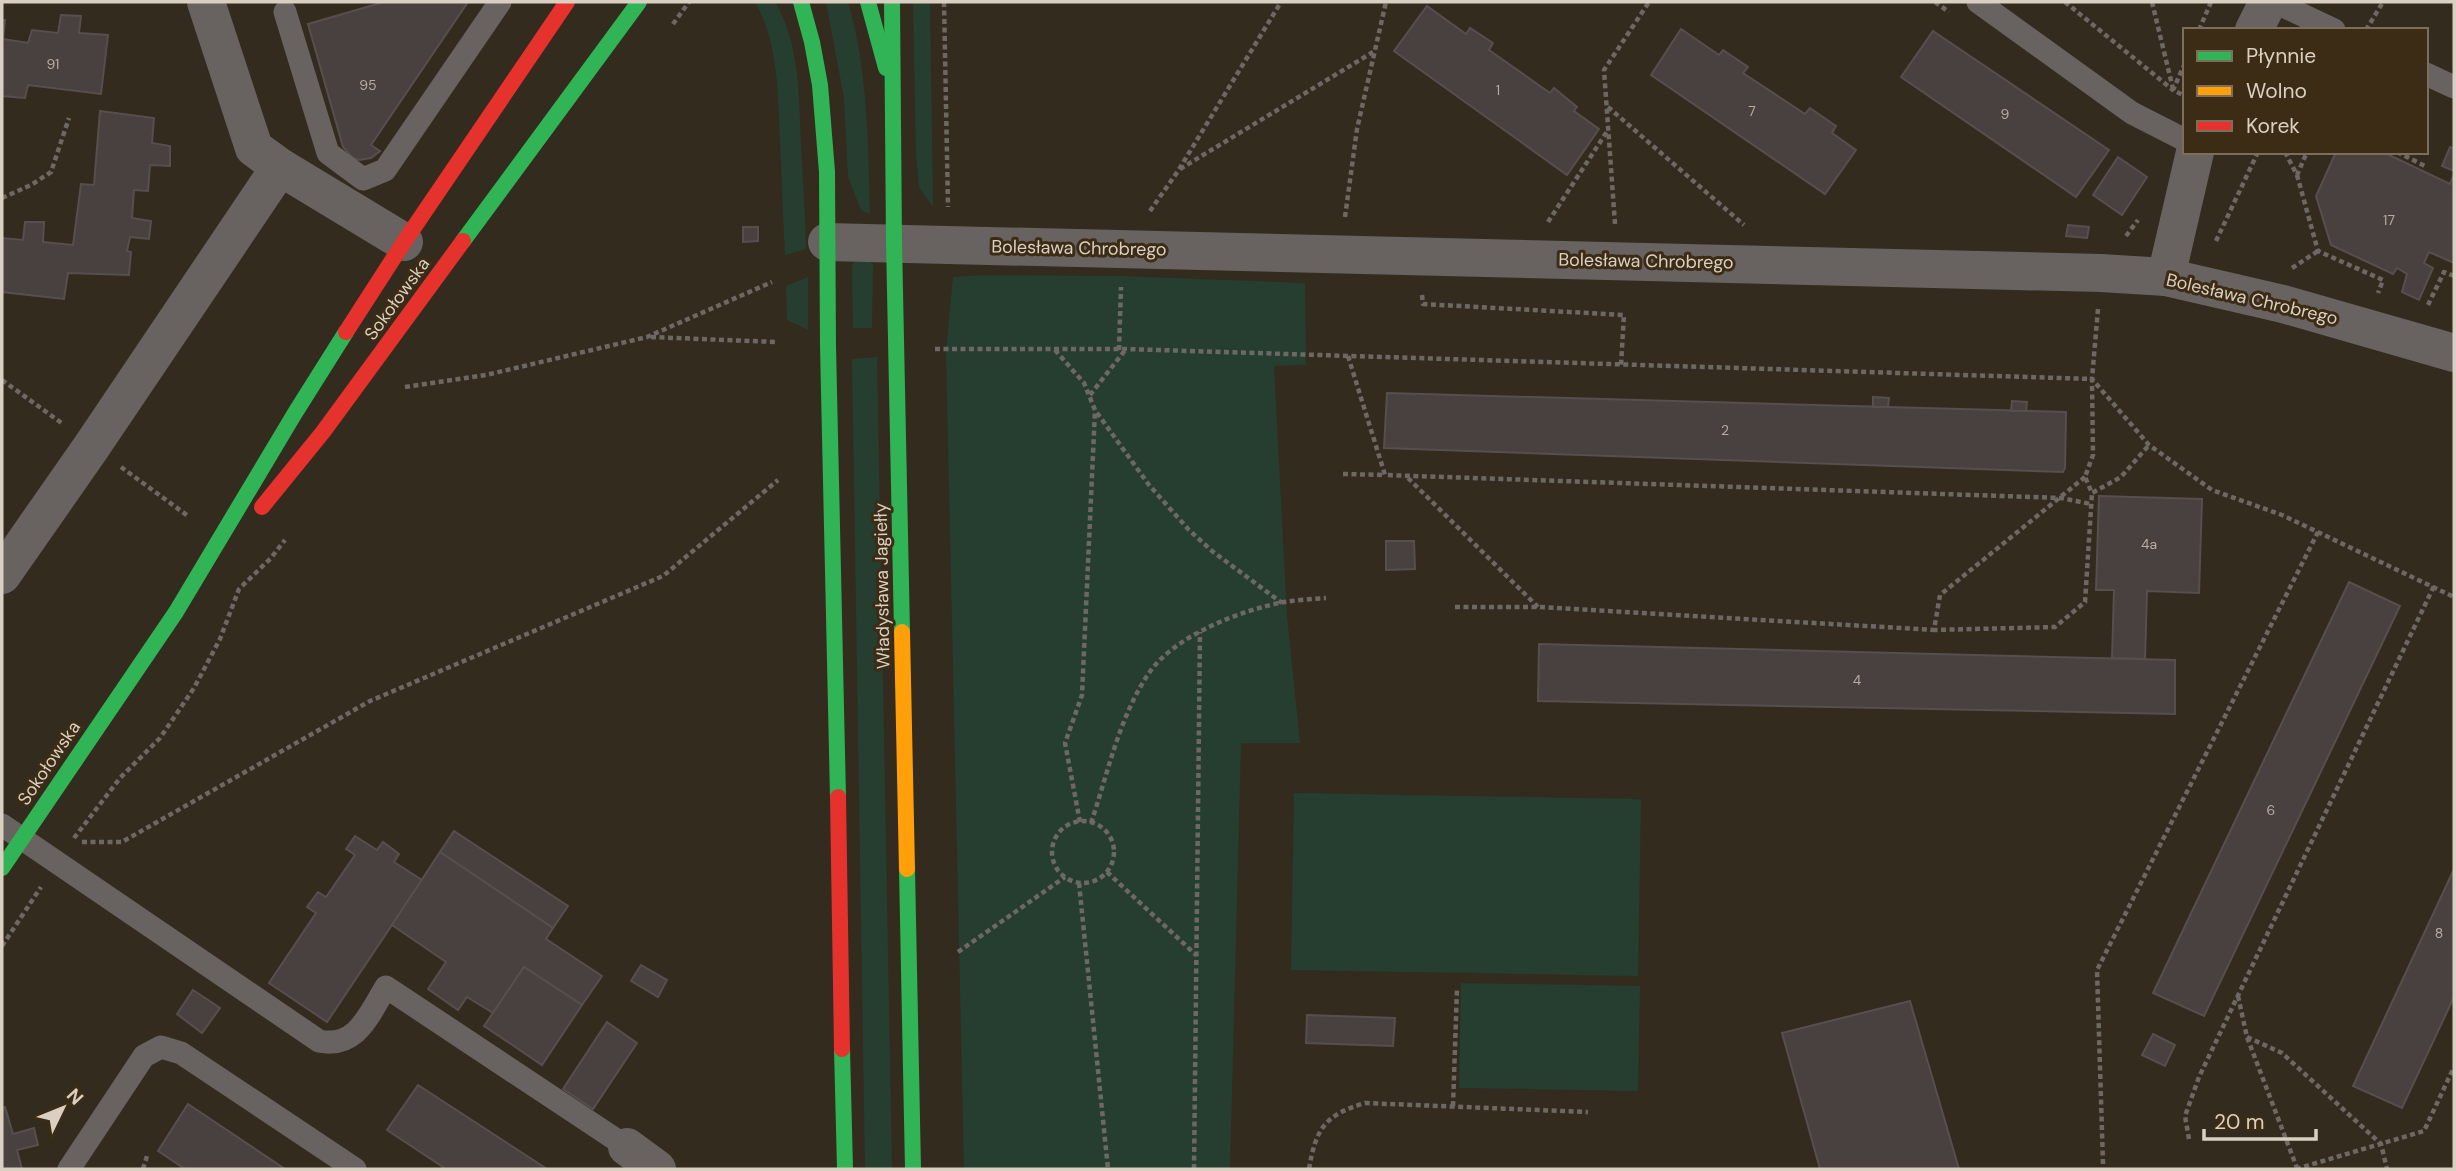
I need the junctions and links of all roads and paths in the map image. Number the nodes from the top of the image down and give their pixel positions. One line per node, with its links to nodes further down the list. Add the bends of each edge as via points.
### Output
1 (206, 2): 42 (street, via 254,148)
2 (500, 2): 46 (lane, via 385,170)
3 (567, 2): 56 (main road, Sokołowska)
4 (639, 2): 98 (main road, Sokołowska, via 323,432)
5 (868, 2): 31 (main road)
6 (892, 2): 31 (main road, Władysława Jagiełły)
7 (944, 2): 49 (path)
8 (1281, 2): 44 (path)
9 (1387, 2): 26 (path)
10 (1648, 2): 33 (path, via 1604,70)
11 (1935, 2): 21 (path)
12 (1978, 2): 36 (lane, via 2132,113)
13 (2065, 2): 30 (path)
14 (2152, 2): 30 (path)
15 (2211, 2): 22 (path)
16 (2268, 2): 23 (street)
17 (2275, 2): 24 (lane)
18 (2383, 2): 25 (path)
19 (800, 4): 57 (main road, via 817,74)
20 (285, 12): 46 (lane)
21 (1957, 17)
22 (2200, 28)
23 (2255, 28)
24 (2330, 28)
25 (2367, 28)
26 (1374, 51): 44 (path); 51 (path, via 1357,129)
27 (2183, 68): 30 (path)
28 (2428, 75): 29 (lane)
29 (2454, 87)
30 (2173, 90): 32 (path)
31 (893, 93): 58 (main road, Władysława Jagiełły)
32 (2183, 95)
33 (1607, 106): 35 (path); 52 (path)
34 (68, 118): 47 (path, via 51,172)
35 (1609, 129): 53 (path); 54 (path)
36 (2183, 139)
37 (2195, 154): 64 (street)
38 (2257, 154): 60 (path)
39 (2286, 154): 45 (path)
40 (2306, 154): 45 (path)
41 (2401, 154): 43 (path)
42 (280, 167): 46 (street); 91 (street)
43 (2427, 167)
44 (1178, 171): 50 (path)
45 (2297, 175): 59 (path)
46 (341, 184): 56 (street)
47 (2, 198)
48 (2146, 210): 55 (path)
49 (949, 216)
50 (1143, 221)
51 (1345, 223)
52 (1748, 228)
53 (1543, 229)
54 (1615, 230)
55 (2123, 240)
56 (404, 242): 98 (main road, Sokołowska)
57 (827, 242): 58 (street, Bolesława Chrobrego); 128 (main road)
58 (894, 242): 64 (street, Bolesława Chrobrego); 129 (main road, Władysława Jagiełły)
59 (2318, 251): 61 (path); 66 (path, via 2383,280 2378,295)
60 (2211, 253)
61 (2290, 269)
62 (1121, 276): 73 (path)
63 (2454, 276): 68 (path, via 2444,272 2426,310)
64 (2166, 277): 75 (street, Bolesława Chrobrego, via 2283,304)
65 (772, 282): 69 (path)
66 (2390, 298)
67 (2098, 299): 77 (path)
68 (2435, 313)
69 (647, 337): 70 (path); 78 (path, via 486,375)
70 (776, 342)
71 (933, 349): 72 (path)
72 (1054, 349): 73 (path); 79 (path)
73 (1119, 349): 74 (path)
74 (1126, 349): 76 (path); 79 (path)
75 (2454, 353)
76 (1348, 356): 77 (path); 83 (path)
77 (2092, 379): 81 (path); 85 (path, via 2093,455)
78 (404, 388)
79 (1090, 395): 80 (path)
80 (1095, 410): 95 (path, via 1149,485 1189,530); 101 (path, via 1082,695 1065,743)
81 (2149, 445): 87 (path, via 2121,477); 90 (path, via 2212,490)
82 (1343, 474): 83 (path)
83 (1385, 475): 84 (path)
84 (1407, 477): 88 (path); 97 (path)
85 (2085, 477): 87 (path); 88 (path)
86 (778, 480): 105 (path, via 663,576 370,701 122,842)
87 (2092, 493): 89 (path)
88 (2061, 498): 89 (path); 99 (path, via 1940,595)
89 (2091, 504): 99 (path, via 2085,602 2055,627)
90 (2318, 532): 92 (path); 124 (path, via 2097,970)
91 (2, 575)
92 (2434, 586): 93 (path); 115 (path)
93 (2454, 597)
94 (1326, 598): 95 (path)
95 (1282, 603): 100 (path)
96 (1455, 607): 97 (path)
97 (1539, 607): 99 (path)
98 (176, 612): 104 (main road, Sokołowska)
99 (1934, 630)
100 (1200, 632): 102 (path, via 1172,649 1150,671 1129,708); 113 (path)
101 (1080, 822): 102 (path); 108 (path, via 1065,827 1054,843 1054,862)
102 (1091, 822): 107 (path, via 1113,843 1115,853)
103 (2, 825): 104 (lane)
104 (21, 838): 106 (main road, Sokołowska); 123 (lane, via 319,1041 340,1042 356,1033 386,987)
105 (71, 842)
106 (2, 868)
107 (1107, 872): 110 (path, via 1100,879); 113 (path)
108 (1065, 877): 110 (path); 112 (path)
109 (43, 883): 111 (path)
110 (1079, 883): 130 (path)
111 (2, 946)
112 (958, 951)
113 (1196, 956): 131 (path)
114 (1457, 988): 118 (path)
115 (2238, 995): 116 (path); 120 (path, via 2185,1116)
116 (2247, 1037): 121 (path, via 2282,1053); 133 (path)
117 (2454, 1067): 121 (path, via 2424,1131)
118 (1453, 1106): 119 (path); 132 (path, via 1365,1103 1342,1110 1323,1126)
119 (1588, 1112)
120 (2189, 1139)
121 (2381, 1144): 133 (path); 134 (path)
122 (147, 1156): 126 (path)
123 (642, 1158)
124 (2103, 1164)
125 (69, 1169): 127 (lane, via 144,1056 161,1047 181,1053)
126 (143, 1169)
127 (355, 1169)
128 (845, 1169)
129 (913, 1169)
130 (1108, 1169)
131 (1194, 1169)
132 (1308, 1169)
133 (2296, 1169)
134 (2387, 1169)

